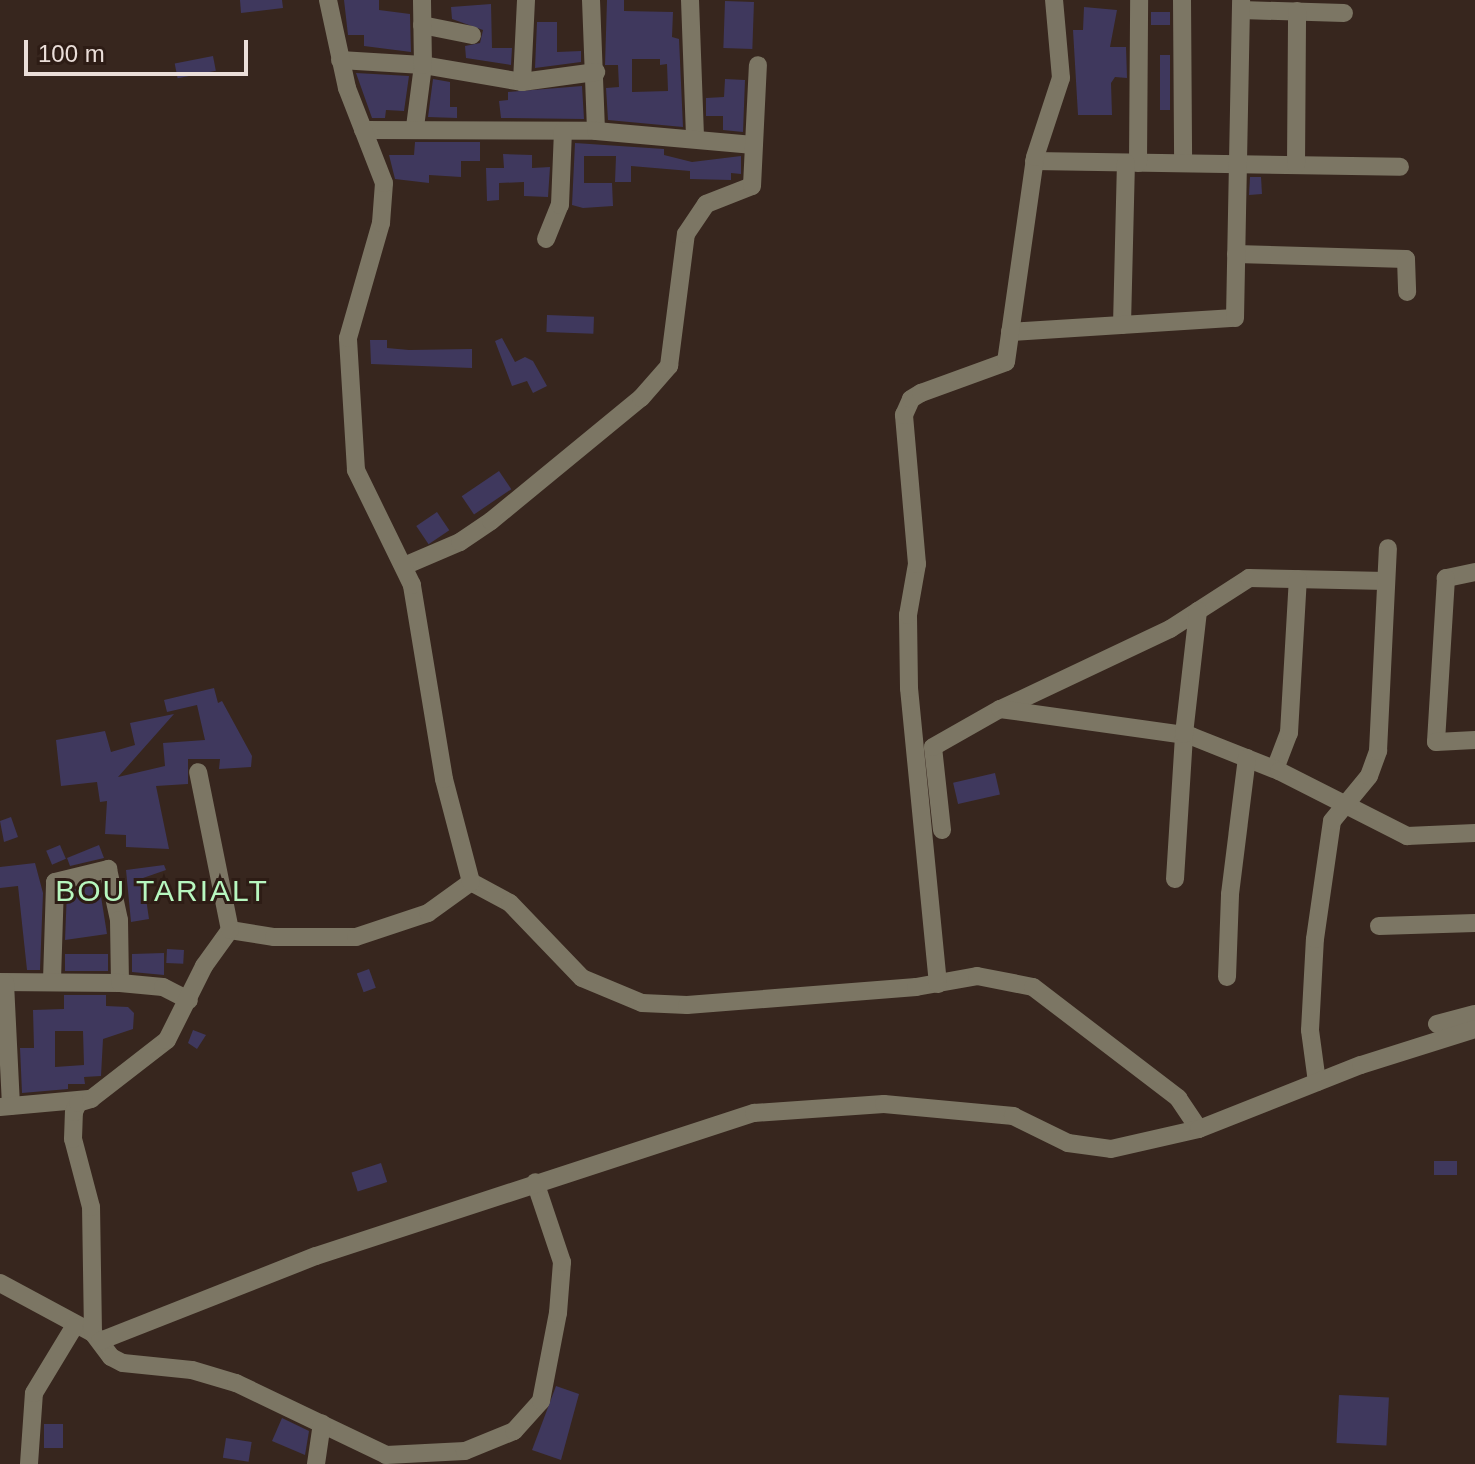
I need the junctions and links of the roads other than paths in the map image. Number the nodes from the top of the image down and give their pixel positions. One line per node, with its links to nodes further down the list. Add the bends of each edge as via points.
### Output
1 (328, 0): 14 (street)
2 (422, 0): 12 (street)
3 (526, 0): 18 (street)
4 (591, 0): 17 (street)
5 (690, 0): 23 (street)
6 (1054, 0): 25 (street, via 1061,78)
7 (1139, 0): 26 (street)
8 (1182, 0): 27 (street)
9 (1241, 5): 10 (street); 28 (street)
10 (1297, 11): 11 (street); 29 (street)
11 (1344, 13)
12 (422, 25): 13 (street); 15 (street)
13 (472, 35)
14 (340, 60): 15 (street); 20 (street)
15 (423, 65): 18 (street); 19 (street)
16 (758, 65): 24 (street)
17 (596, 72): 18 (street); 22 (street)
18 (522, 82)
19 (415, 127): 20 (street); 21 (street)
20 (363, 130): 37 (street, via 382,174 385,203 348,338 352,441 362,488)
21 (563, 131): 22 (street); 31 (street, via 560,205)
22 (596, 131): 23 (street)
23 (695, 139): 24 (street)
24 (753, 145): 37 (street, via 752,186 706,204 686,234 677,279 674,351 656,383 491,521 460,542)
25 (1034, 161): 26 (street); 35 (street)
26 (1132, 163): 27 (street); 34 (street)
27 (1183, 163): 28 (street)
28 (1237, 164): 29 (street); 32 (street)
29 (1296, 165): 30 (street)
30 (1400, 167)
31 (546, 239)
32 (1236, 254): 33 (street, via 1406,259); 34 (street, via 1235,318)
33 (1407, 292)
34 (1122, 325): 35 (street)
35 (1010, 332): 60 (street, via 1006,362 921,393 911,399 904,415 917,564 908,615 909,688)
36 (1388, 548): 40 (street)
37 (404, 566): 52 (street, via 423,631 444,779)
38 (1475, 572): 44 (street, via 1446,578 1436,742)
39 (1298, 579): 40 (street); 41 (street, via 1249,578); 46 (street, via 1289,733)
40 (1386, 581): 48 (street, via 1378,751 1369,776)
41 (1198, 611): 42 (street); 43 (street)
42 (1000, 709): 43 (street); 49 (street, via 933,747)
43 (1184, 734): 45 (street); 51 (street)
44 (1475, 740)
45 (1247, 758): 46 (street); 56 (street, via 1230,894)
46 (1275, 769): 48 (street)
47 (198, 772): 55 (street)
48 (1345, 805): 50 (street, via 1407,836); 65 (street, via 1332,821 1315,939 1310,1030)
49 (942, 830)
50 (1475, 833)
51 (1175, 879)
52 (471, 882): 55 (street, via 428,913 356,937 274,937); 60 (street, via 510,903 582,978 630,1001 687,1005)
53 (1475, 923): 54 (street)
54 (1379, 926)
55 (230, 930): 61 (street, via 204,966)
56 (1227, 977)
57 (52, 980): 58 (street); 59 (street); 59 (street, via 55,882 108,869 119,920)
58 (3, 982): 67 (street)
59 (120, 983): 61 (street, via 163,987)
60 (938, 984): 68 (street, via 977,976 1033,987 1178,1098)
61 (189, 1000): 66 (street, via 156,1051)
62 (1475, 1014): 63 (street)
63 (1437, 1024)
64 (1475, 1029): 65 (street)
65 (1317, 1082): 68 (street)
66 (91, 1099): 67 (street); 72 (street, via 78,1103 71,1123 91,1207)
67 (6, 1106)
68 (1199, 1129): 69 (street, via 1111,1149 1068,1143 1021,1117 884,1104 783,1108)
69 (535, 1182): 72 (street); 74 (street, via 562,1262 541,1401 514,1431)
70 (0, 1283): 71 (street)
71 (74, 1327): 72 (street); 75 (street, via 34,1393)
72 (97, 1337): 73 (street, via 111,1357 123,1363 192,1370 279,1400)
73 (322, 1423): 74 (street, via 386,1455); 76 (street)
74 (469, 1457)
75 (29, 1464)
76 (316, 1464)

